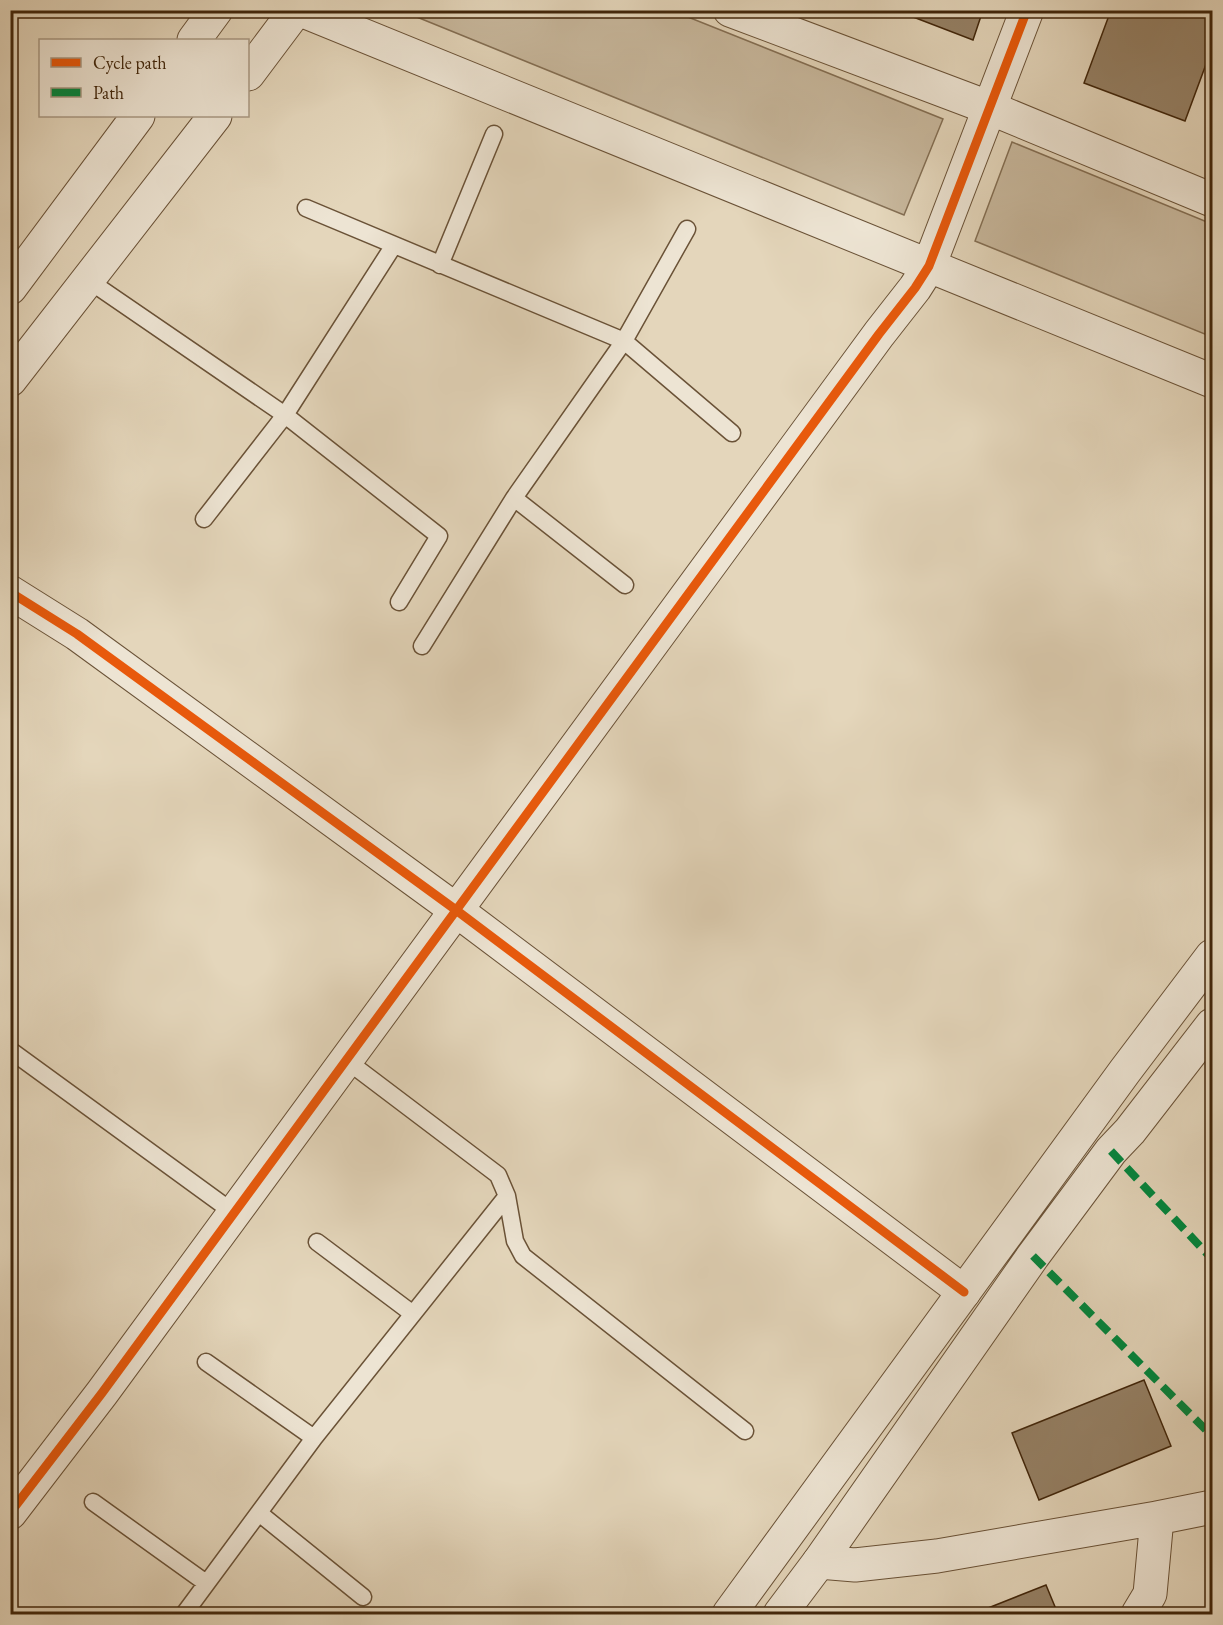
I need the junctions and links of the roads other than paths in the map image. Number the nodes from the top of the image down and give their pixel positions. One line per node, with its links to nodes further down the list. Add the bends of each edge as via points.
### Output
1 (216, 10): 5 (street)
2 (730, 10): 7 (street)
3 (1027, 10): 7 (street)
4 (308, 12): 6 (street); 16 (street)
5 (195, 39)
6 (249, 73)
7 (990, 108): 11 (street); 16 (street)
8 (137, 117): 18 (street)
9 (214, 117): 17 (street)
10 (494, 134): 15 (lane)
11 (1212, 200)
12 (306, 208): 14 (lane)
13 (687, 229): 19 (lane)
14 (394, 245): 15 (lane); 22 (lane)
15 (440, 265): 19 (lane)
16 (929, 266): 21 (street); 30 (street)
17 (88, 280): 20 (street); 22 (lane)
18 (10, 288)
19 (624, 341): 23 (lane); 24 (lane)
20 (10, 380)
21 (1212, 381)
22 (285, 415): 25 (lane); 28 (lane, via 439,536)
23 (732, 433)
24 (514, 498): 26 (lane); 29 (lane)
25 (204, 519)
26 (625, 585)
27 (10, 592): 30 (street, via 77,634)
28 (399, 602)
29 (422, 646)
30 (456, 910): 34 (street); 38 (street)
31 (1212, 956): 38 (street)
32 (1212, 1025): 48 (street, via 1033,1256)
33 (10, 1050): 36 (lane)
34 (346, 1060): 35 (lane, via 498,1176); 36 (street)
35 (507, 1196): 39 (lane); 41 (lane, via 515,1241 523,1256)
36 (234, 1213): 46 (street)
37 (318, 1242): 39 (lane)
38 (964, 1292): 52 (street)
39 (413, 1314): 42 (lane)
40 (206, 1362): 42 (lane)
41 (745, 1431)
42 (314, 1438): 45 (lane)
43 (93, 1502): 49 (lane)
44 (1212, 1507): 47 (street)
45 (259, 1513): 49 (lane); 50 (lane)
46 (10, 1514)
47 (1157, 1518): 48 (street, via 938,1556 855,1565); 54 (street, via 1150,1594)
48 (819, 1562): 53 (street)
49 (206, 1583): 51 (lane)
50 (363, 1597)
51 (184, 1614)
52 (729, 1614)
53 (780, 1614)
54 (1138, 1614)

